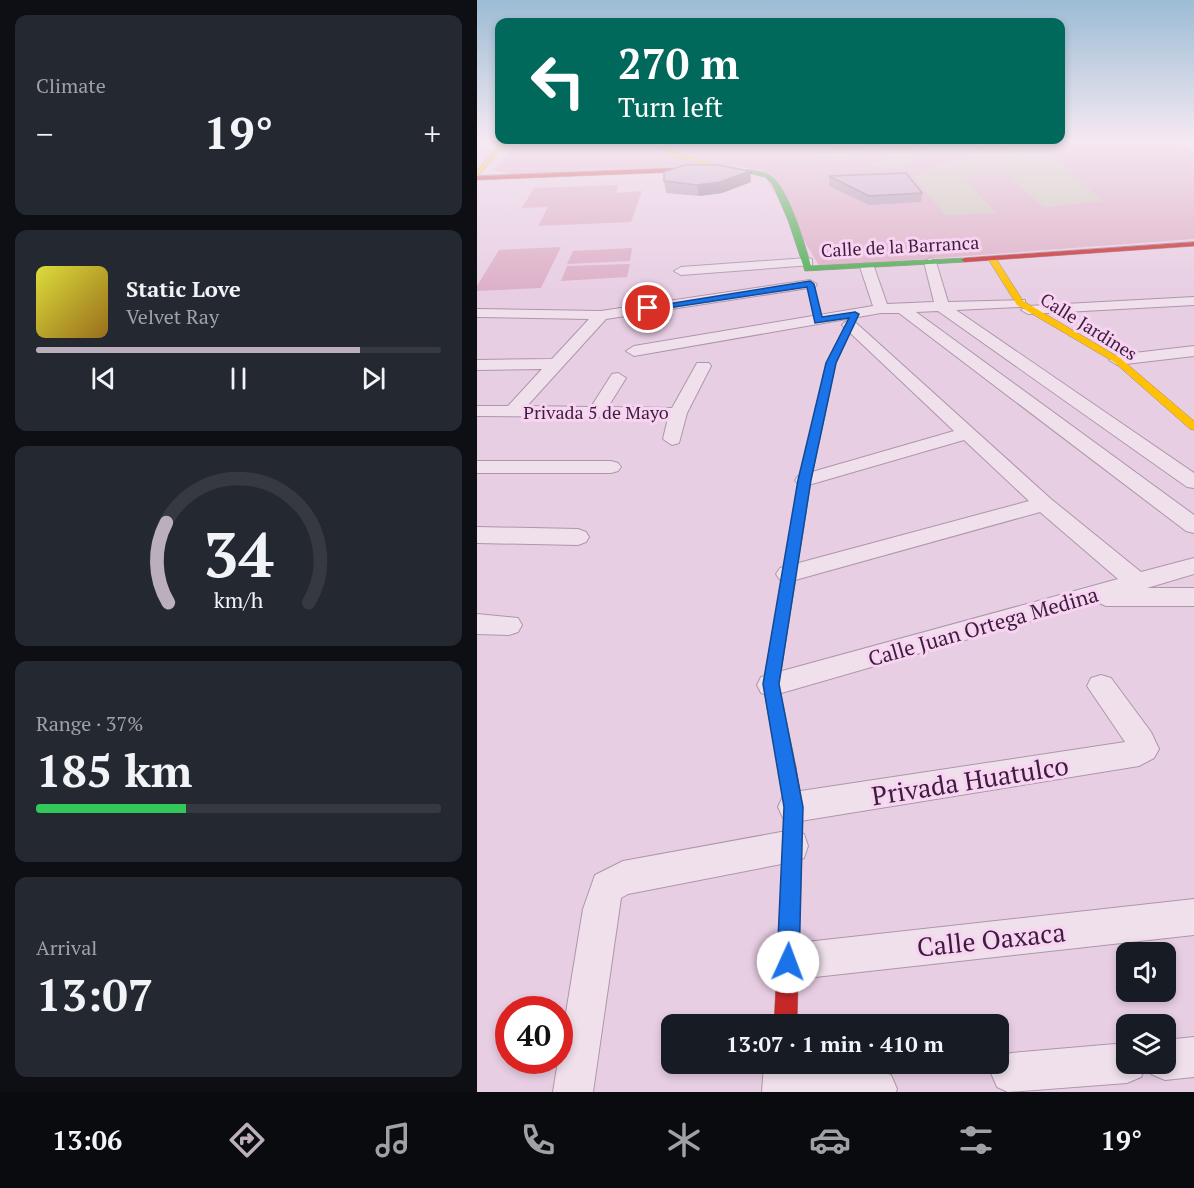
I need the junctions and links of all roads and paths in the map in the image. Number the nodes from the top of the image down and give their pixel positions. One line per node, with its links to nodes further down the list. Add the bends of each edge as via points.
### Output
1 (778, 191): 7 (main road, Calle de la Barranca)
2 (1194, 244): 3 (main road)
3 (992, 260): 4 (main road, Calle de la Barranca); 10 (main road, Calle Jardines)
4 (930, 262): 5 (main road, Calle de la Barranca); 9 (street)
5 (867, 267): 7 (main road, Calle de la Barranca); 12 (street)
6 (681, 271): 7 (street)
7 (808, 272): 14 (street); 16 (street)
8 (1194, 301): 10 (street)
9 (942, 307): 10 (street); 11 (street); 34 (street)
10 (1024, 307): 19 (main road, Calle Jardines)
11 (902, 308): 12 (street); 36 (street)
12 (881, 309): 15 (street)
13 (477, 313): 14 (street)
14 (601, 315): 20 (street)
15 (852, 320): 16 (street); 29 (street); 33 (main road, via 831,363)
16 (819, 321): 17 (street)
17 (634, 351)
18 (1194, 351): 19 (street)
19 (1116, 360): 28 (main road, Calle Jardines)
20 (556, 364): 21 (street); 25 (street)
21 (477, 365)
22 (703, 366): 27 (street, Privada 5 de Mayo)
23 (618, 378): 26 (street)
24 (477, 411): 25 (street, Privada 5 de Mayo)
25 (513, 411): 26 (street, Privada 5 de Mayo)
26 (596, 412): 27 (street, Privada 5 de Mayo)
27 (678, 413): 30 (street, Privada 5 de Mayo)
28 (1193, 426)
29 (966, 434): 33 (street); 35 (street)
30 (672, 439)
31 (611, 467): 32 (street)
32 (477, 468)
33 (805, 480): 40 (main road)
34 (1194, 482)
35 (1044, 504): 40 (street); 41 (street)
36 (1194, 526)
37 (477, 535): 38 (street)
38 (578, 537)
39 (1194, 566): 41 (street, Calle Juan Ortega Medina)
40 (788, 574): 46 (main road)
41 (1137, 582): 42 (street, Calle Juan Ortega Medina)
42 (1087, 597): 43 (street); 46 (street, Calle Juan Ortega Medina)
43 (1194, 597)
44 (477, 624): 45 (street)
45 (509, 625)
46 (771, 684): 48 (main road)
47 (1101, 686): 48 (street, Privada Huatulco, via 1137,733 1144,749 1132,755)
48 (794, 807): 49 (main road)
49 (792, 846): 51 (main road); 59 (street, via 623,878 607,886 600,909)
50 (1194, 917): 51 (street, Calle Oaxaca)
51 (788, 962): 52 (main road)
52 (785, 1014)
53 (1194, 1057): 54 (street)
54 (1176, 1059)
55 (1116, 1064): 56 (street)
56 (1011, 1073)
57 (783, 1080): 58 (street)
58 (877, 1089)
59 (573, 1092)

